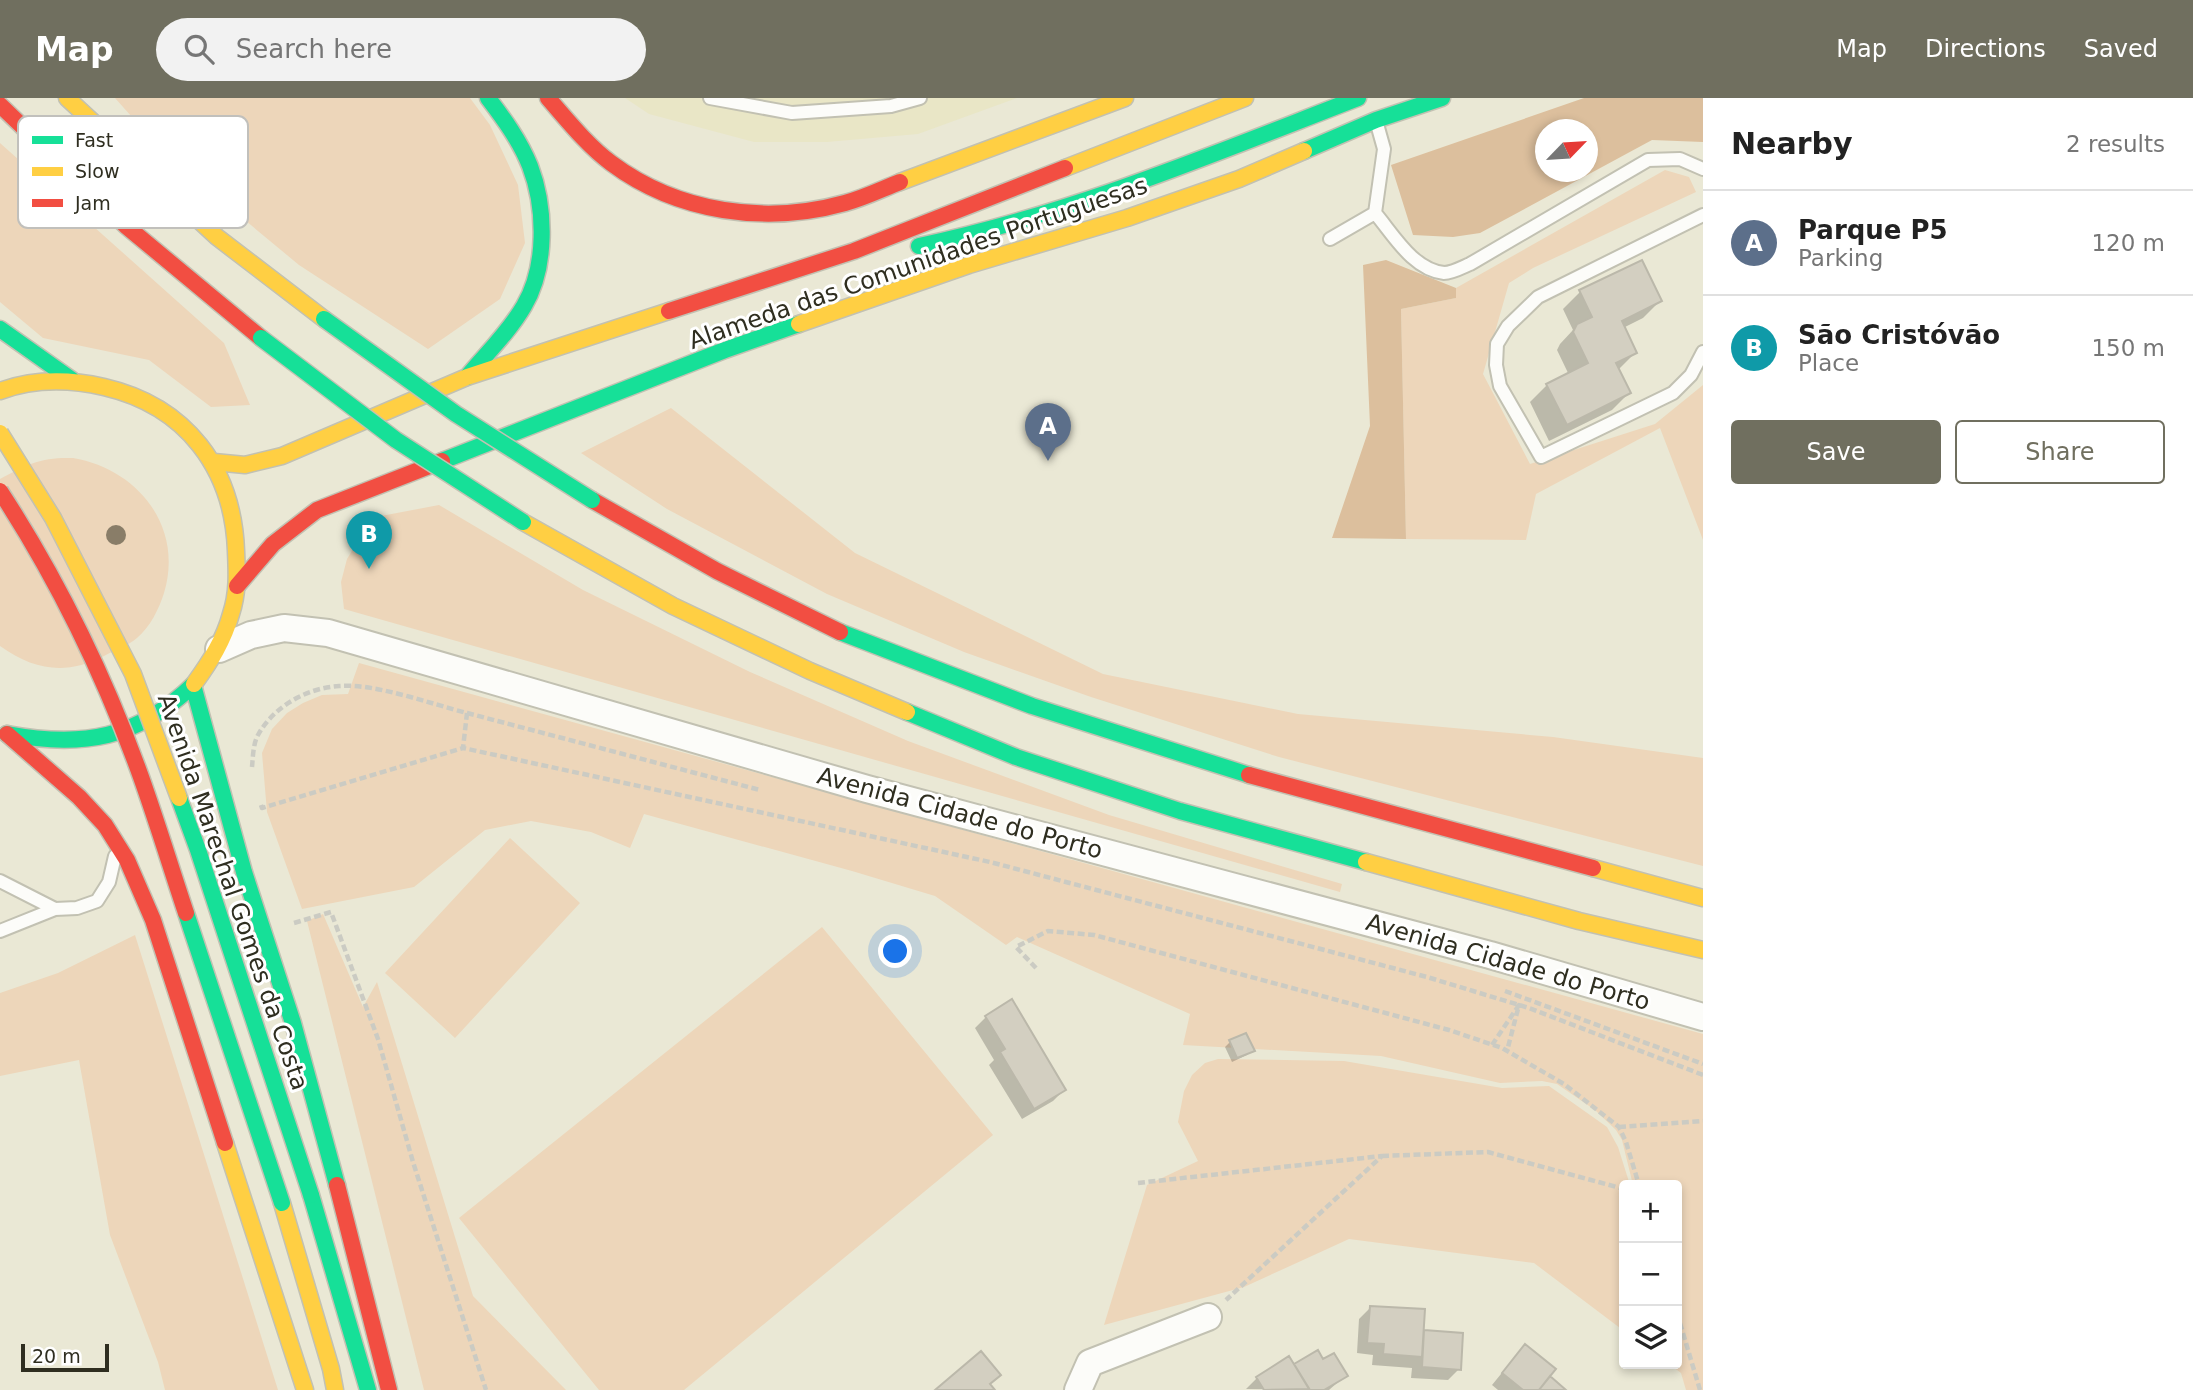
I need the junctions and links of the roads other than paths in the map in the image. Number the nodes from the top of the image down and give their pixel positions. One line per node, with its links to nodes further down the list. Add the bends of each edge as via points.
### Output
1 (488, 98): 23 (main road, via 509,125 531,168 542,220 538,267 526,305)
2 (548, 98): 5 (main road, via 619,169 657,191 730,213 770,215 845,203)
3 (710, 98): 4 (lane, via 792,114 891,106)
4 (920, 98)
5 (1125, 98)
6 (1245, 98): 20 (main road, Alameda das Comunidades Portuguesas)
7 (1358, 98): 20 (main road, via 1105,195 939,242)
8 (1442, 98): 12 (main road, Alameda das Comunidades Portuguesas)
9 (71, 101): 11 (main road, bridge)
10 (0, 105): 13 (main road, bridge)
11 (87, 116)
12 (1376, 120): 15 (lane, via 1384,149); 29 (main road, Alameda das Comunidades Portuguesas, via 1239,179 969,265 725,350 317,510 290,526)
13 (18, 122)
14 (1703, 169): 15 (lane, via 1680,159 1648,160 1470,264 1446,273 1424,266 1408,253)
15 (1375, 213): 19 (lane)
16 (1703, 215): 22 (lane, via 1538,297 1508,326 1497,344 1496,365 1500,386 1541,457 1673,393 1691,375)
17 (128, 228): 37 (main road, bridge, via 261,338 396,440 523,522 673,606 1016,757 1180,811)
18 (207, 228): 35 (main road, bridge, via 456,414 592,500 828,627 1032,706 1209,764)
19 (1330, 239)
20 (854, 251): 23 (main road, Alameda das Comunidades Portuguesas)
21 (0, 329): 24 (main road)
22 (1703, 352)
23 (467, 377): 27 (main road, Alameda das Comunidades Portuguesas, via 282,456 245,465)
24 (72, 380): 25 (main road); 27 (main road, via 131,394 183,427)
25 (0, 391)
26 (0, 433): 45 (main road, Avenida Marechal Gomes da Costa, bridge, via 53,517 134,674 198,850 311,1195)
27 (214, 461): 29 (main road, via 232,503)
28 (0, 491): 44 (main road, Avenida Marechal Gomes da Costa, bridge, via 66,606 127,742 282,1203)
29 (237, 586): 30 (main road)
30 (219, 649): 31 (main road); 41 (street, Avenida Cidade do Porto, via 284,628 328,633 867,789 1490,955)
31 (193, 685): 32 (main road, via 167,709 102,738 67,743); 46 (main road, via 244,872 293,1023)
32 (4, 733): 33 (main road, via 72,789)
33 (117, 842): 36 (lane, via 109,882 97,901); 43 (main road, via 153,920)
34 (0, 881): 36 (lane)
35 (1703, 898)
36 (55, 909): 38 (lane)
37 (1578, 921): 39 (main road); 40 (main road)
38 (0, 932)
39 (1703, 950)
40 (1639, 951)
41 (1703, 1017)
42 (1208, 1317): 47 (street, via 1090,1363)
43 (305, 1390)
44 (335, 1390)
45 (368, 1390)
46 (389, 1390)
47 (1078, 1390)

